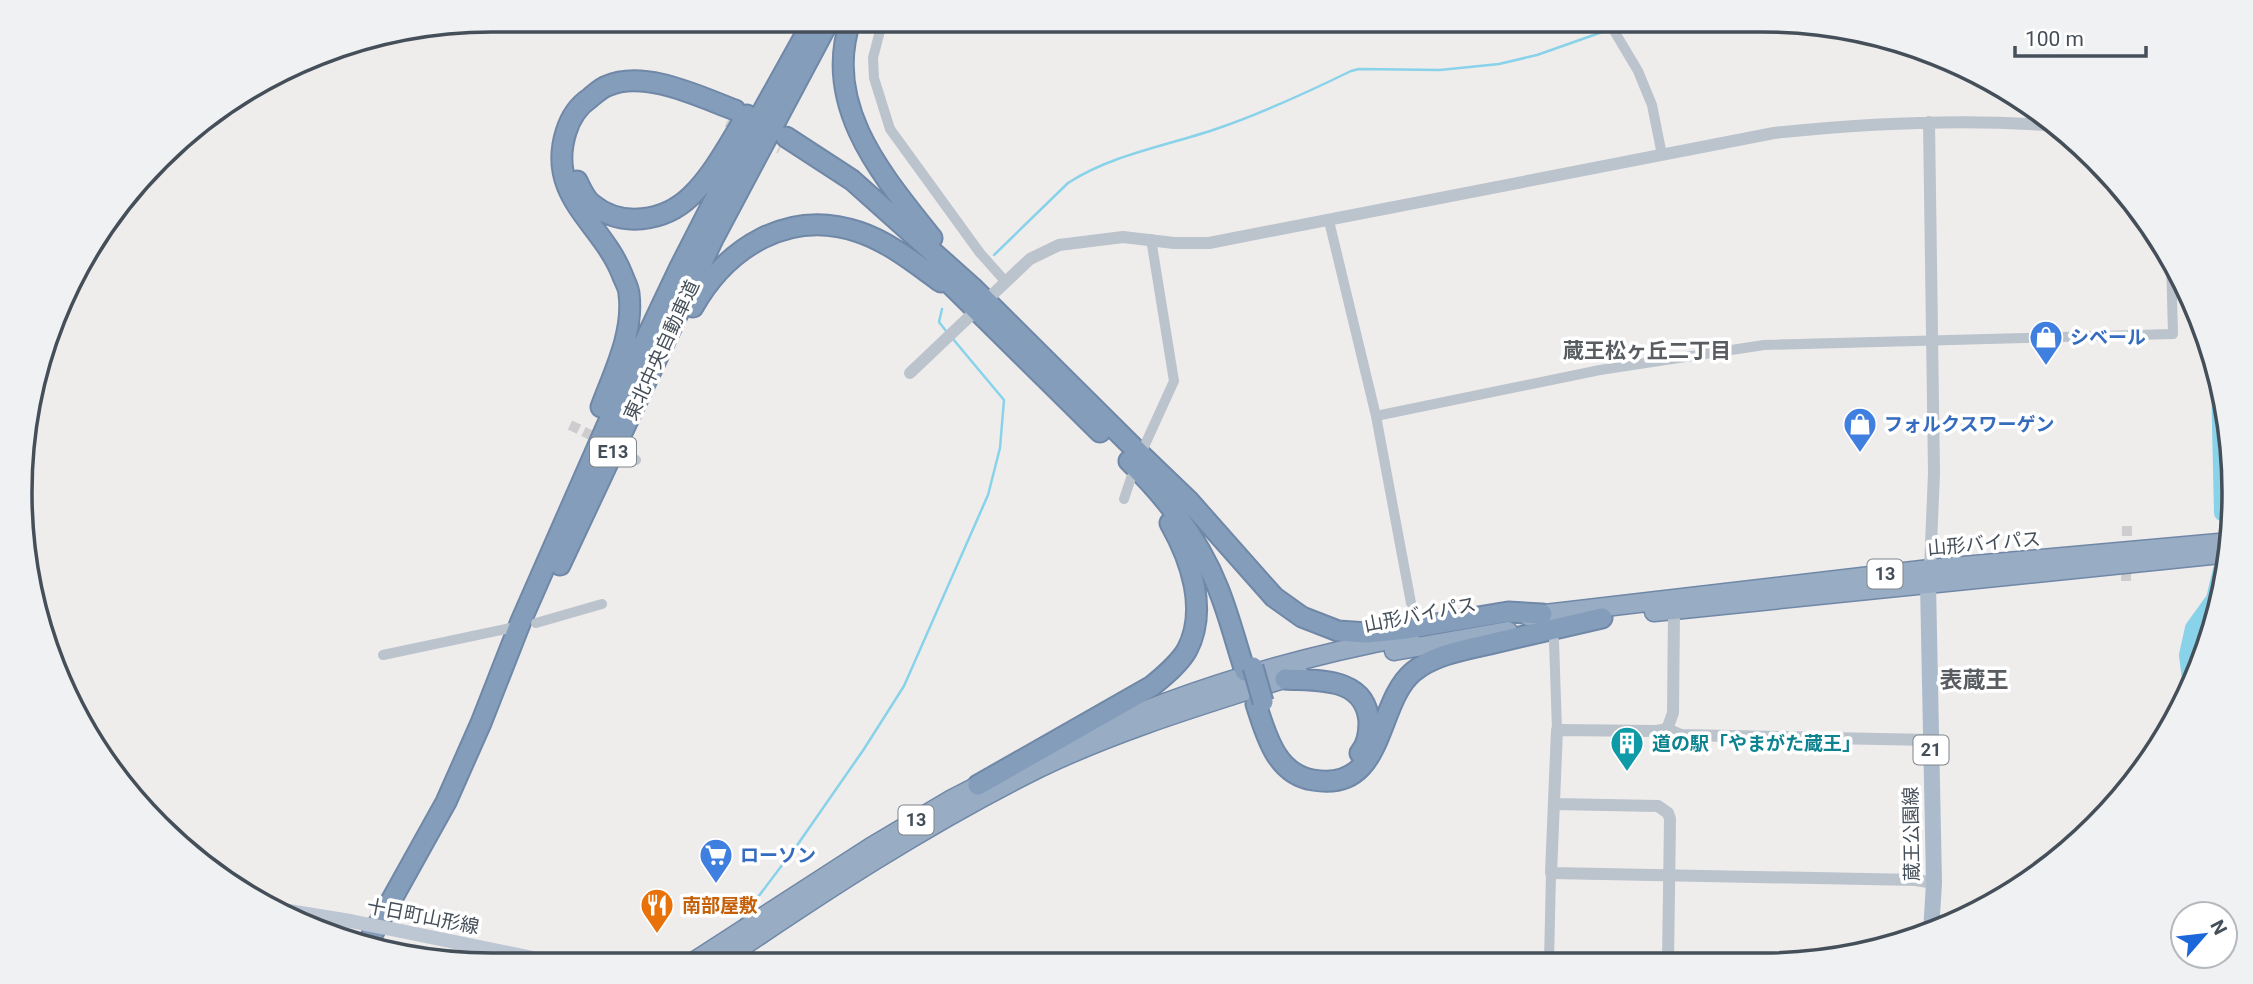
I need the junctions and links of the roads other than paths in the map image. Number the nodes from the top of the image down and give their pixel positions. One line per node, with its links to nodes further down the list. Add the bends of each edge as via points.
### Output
1 (797, 32): 34 (highway, via 705,180 690,198 666,213 640,220 614,218 590,203 575,179 570,156 575,133 589,112 609,97 632,92 655,92 732,114 671,86 636,81 608,85 586,100 569,120 561,147 564,178 578,210 619,265 629,293 627,327 622,352)
2 (807, 32): 34 (highway, 東北中央自動車道 / E13, via 680,267)
3 (823, 32): 27 (highway, 東北中央自動車道 / E13, via 713,239)
4 (849, 32): 15 (highway, via 845,90 854,126)
5 (880, 32): 13 (street, via 874,78 890,129 979,253)
6 (1613, 32): 10 (street, via 1638,71 1652,105)
7 (1929, 122): 8 (street); 10 (street, via 1774,133); 18 (street)
8 (2038, 125)
9 (784, 141): 15 (highway)
10 (1662, 155): 11 (street)
11 (1329, 221): 12 (street, via 1209,243); 20 (street)
12 (1151, 239): 13 (street, via 1124,237 1059,245 1030,259); 23 (street, via 1174,381)
13 (1005, 281): 16 (street)
14 (2172, 284): 18 (street, via 2173,334)
15 (967, 292): 23 (highway); 27 (highway, via 877,240 841,228 788,228 734,255 704,288 677,334 594,509)
16 (992, 295)
17 (969, 317): 19 (street)
18 (1932, 339): 20 (street, via 1715,351); 28 (street, via 1934,473)
19 (910, 373)
20 (1376, 416): 29 (street)
21 (625, 452): 22 (street)
22 (636, 460)
23 (1140, 464): 24 (street); 32 (highway, via 1188,500 1274,597 1326,627 1385,632 1508,612); 38 (highway, via 1181,520 1218,588); 43 (highway, via 1192,574 1197,604 1186,651 1152,686)
24 (1124, 499)
25 (2219, 543): 28 (highway, 山形バイパス / 13)
26 (2218, 555): 28 (highway, 山形バイパス / 13)
27 (555, 576): 39 (highway, 東北中央自動車道 / E13)
28 (1929, 576): 31 (highway, 山形バイパス / 13); 32 (highway, 山形バイパス / 13); 42 (main road, 蔵王公園線 / 21)
29 (1411, 603)
30 (602, 604): 34 (street)
31 (1674, 610): 33 (highway, 山形バイパス / 13); 40 (street, via 1673,713)
32 (1542, 614): 43 (highway, 山形バイパス / 13, via 1370,644 1231,681 1125,718)
33 (1602, 618): 37 (highway, 山形バイパス / 13, via 1373,655); 38 (highway, via 1447,654 1413,672 1401,687 1366,762 1337,780 1312,780 1287,769 1277,758)
34 (523, 624): 36 (street); 39 (highway, 東北中央自動車道 / E13)
35 (1554, 642): 41 (street)
36 (383, 655)
37 (1285, 679): 38 (highway, via 1326,680 1349,688 1360,698 1368,715 1369,734 1352,762 1333,771 1310,769 1296,761 1283,749); 53 (highway, 山形バイパス / 13, via 1157,720 1041,767 880,857)
38 (1259, 703)
39 (481, 723): 50 (highway, 東北中央自動車道 / E13, via 446,802)
40 (1667, 729): 41 (street); 42 (street, via 1681,735)
41 (1556, 730): 44 (street)
42 (1931, 740): 47 (main road, 蔵王公園線 / 21)
43 (978, 785): 52 (highway, 山形バイパス / 13, via 871,847)
44 (1555, 804): 45 (street); 46 (street, via 1664,809 1670,819)
45 (1550, 873): 46 (street); 54 (street)
46 (1670, 875): 47 (street); 55 (street)
47 (1934, 883): 49 (main road, 蔵王公園線 / 21)
48 (310, 915): 51 (main road, 十日町山形線, bridge)
49 (1932, 919)
50 (371, 936)
51 (509, 953)
52 (707, 953)
53 (734, 953)
54 (1549, 953)
55 (1668, 953)

